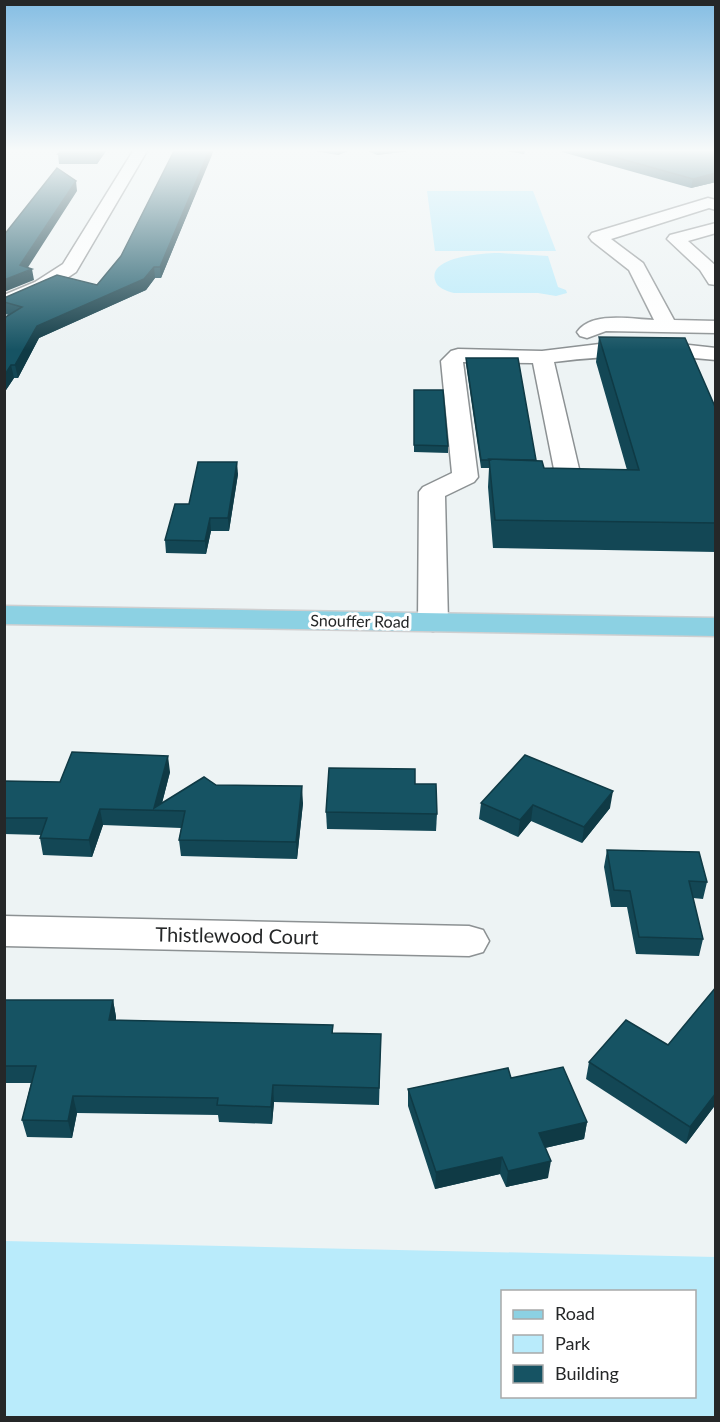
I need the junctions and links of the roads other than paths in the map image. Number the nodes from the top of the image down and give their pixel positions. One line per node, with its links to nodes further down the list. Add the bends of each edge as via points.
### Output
1 (100, 217): 7 (street, via 70,268 42,286)
2 (663, 217): 3 (street)
3 (636, 226): 5 (street); 8 (street, via 598,237 637,267)
4 (716, 228): 5 (street)
5 (676, 239): 6 (street)
6 (712, 272)
7 (4, 302)
8 (667, 327): 9 (street); 10 (street, via 603,326)
9 (716, 327)
10 (587, 332)
11 (716, 354): 12 (street, via 608,350)
12 (542, 357): 13 (street, via 567,472 553,478); 13 (street, via 458,356 452,361)
13 (487, 478): 15 (street, via 432,492)
14 (4, 615): 15 (main road, Snouffer Road)
15 (433, 622): 16 (main road, Snouffer Road)
16 (716, 627)
17 (4, 931): 18 (street, Thistlewood Court)
18 (469, 941)

